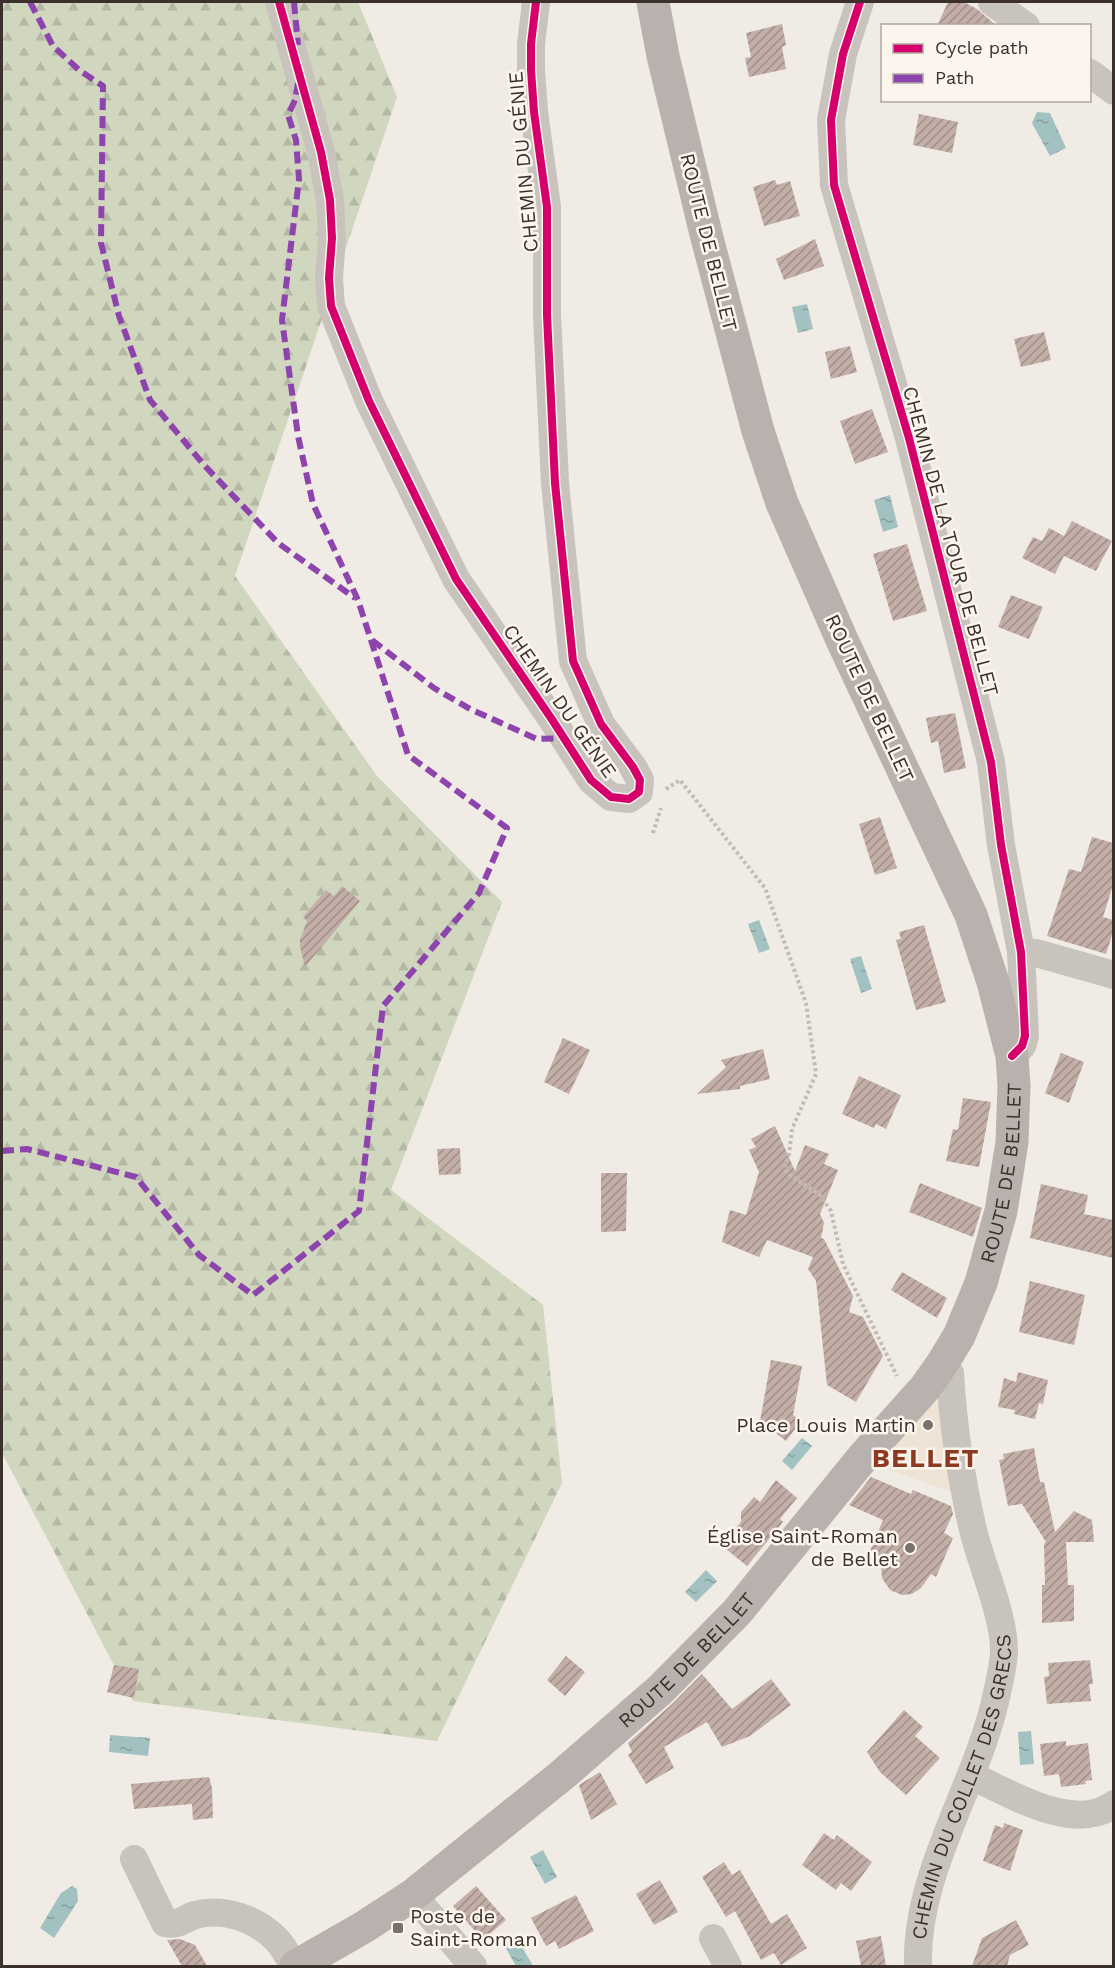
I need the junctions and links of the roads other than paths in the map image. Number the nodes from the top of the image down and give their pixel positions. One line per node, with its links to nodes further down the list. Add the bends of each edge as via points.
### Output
1 (279, 2): 2 (street, CHEMIN DU GÉNIE, via 328,190 331,306 369,401 456,579 591,780 611,797 629,799 639,792 640,780 601,724 573,661 555,483 547,315 547,207 531,70)
2 (536, 2)
3 (653, 2): 11 (main road, ROUTE DE BELLET, via 706,234 758,431 782,503 971,915)
4 (860, 2): 9 (street, CHEMIN DE LA TOUR DE BELLET, via 843,54 831,120 834,184 909,438 992,762 1001,845)
5 (992, 2): 6 (street)
6 (1023, 24)
7 (1091, 74): 8 (street)
8 (1113, 91)
9 (1021, 952): 10 (street); 11 (street, CHEMIN DE LA TOUR DE BELLET, via 1025,1036 1022,1046)
10 (1113, 975)
11 (1011, 1056): 12 (main road, ROUTE DE BELLET, via 1012,1142 1001,1212 977,1293)
12 (942, 1364): 13 (street, CHEMIN DU COLLET DES GRECS, via 950,1373 957,1452 1004,1652 988,1731); 16 (main road, ROUTE DE BELLET, via 737,1612 660,1690)
13 (972, 1776): 14 (street, via 1064,1814 1104,1811); 21 (street, CHEMIN DU COLLET DES GRECS, via 926,1898)
14 (1113, 1804)
15 (134, 1859): 18 (street, via 165,1923 175,1925 207,1913 243,1917 263,1927 278,1941)
16 (413, 1895): 18 (main road, ROUTE DE BELLET); 19 (street)
17 (713, 1938): 20 (street)
18 (295, 1966)
19 (473, 1966)
20 (728, 1966)
21 (918, 1966)

